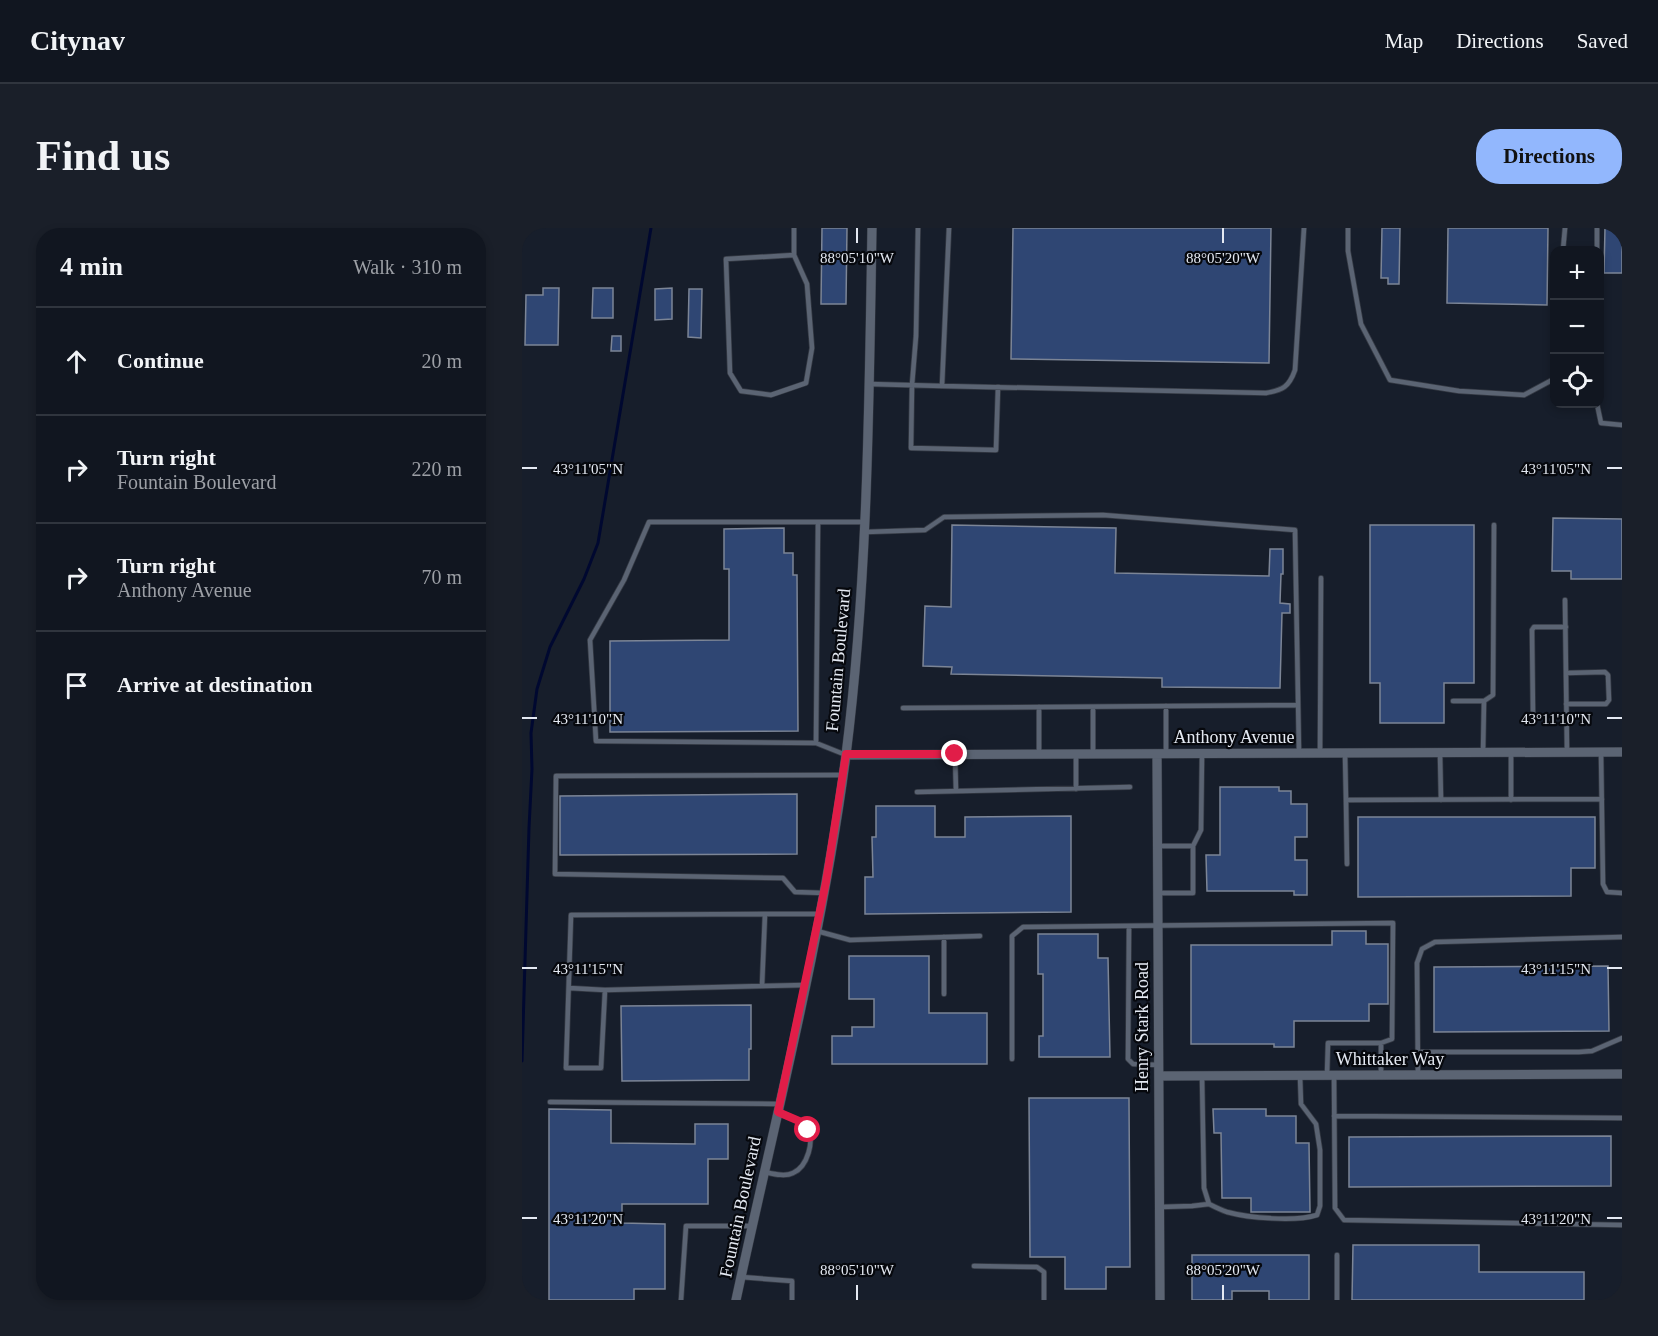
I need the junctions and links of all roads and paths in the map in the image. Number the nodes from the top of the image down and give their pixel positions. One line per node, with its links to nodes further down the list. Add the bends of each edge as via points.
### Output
1 (794, 228): 11 (lane)
2 (872, 228): 13 (street, Fountain Boulevard)
3 (918, 228): 14 (lane)
4 (949, 228): 15 (lane)
5 (1304, 228): 16 (lane, via 1295,370 1292,380 1276,392)
6 (1348, 228): 12 (lane, via 1348,251 1361,324 1390,380 1459,391 1524,395)
7 (1565, 228): 9 (lane)
8 (1597, 228): 10 (lane)
9 (1563, 246)
10 (1597, 246)
11 (794, 255): 11 (lane, via 807,284 812,348 806,383 771,394 741,391 730,373 726,259)
12 (1550, 381)
13 (869, 384): 14 (lane); 21 (street, Fountain Boulevard)
14 (912, 385): 15 (lane); 16 (lane, via 911,448 996,450)
15 (942, 386): 16 (lane)
16 (998, 387)
17 (1598, 408): 18 (lane, via 1601,423)
18 (1622, 425)
19 (818, 522): 21 (lane); 35 (lane); 35 (lane, via 649,522 624,580 590,640 596,741)
20 (1494, 525): 27 (lane, via 1493,695)
21 (865, 527): 29 (lane, via 925,530 944,517 1103,514 1295,530); 45 (street, Fountain Boulevard, via 859,636)
22 (1321, 578): 41 (lane)
23 (1565, 600): 24 (lane)
24 (1566, 627): 25 (lane); 34 (lane, via 1532,630)
25 (1566, 673): 28 (lane); 28 (lane, via 1605,672 1609,700 1606,704)
26 (1453, 701): 27 (lane)
27 (1484, 701): 44 (lane)
28 (1566, 704): 37 (lane)
29 (1298, 705): 30 (lane); 40 (lane)
30 (1166, 706): 32 (lane); 50 (lane)
31 (1039, 707): 32 (lane); 33 (lane); 47 (lane)
32 (1093, 707): 49 (lane)
33 (903, 708)
34 (1533, 716)
35 (816, 743): 45 (lane)
36 (1511, 752): 37 (street, Anthony Avenue); 44 (street, Anthony Avenue); 60 (lane)
37 (1567, 752): 38 (street, Anthony Avenue)
38 (1601, 752): 39 (street, Anthony Avenue); 57 (lane)
39 (1622, 752)
40 (1299, 753): 41 (street, Anthony Avenue); 51 (street, Anthony Avenue)
41 (1320, 753): 42 (street, Anthony Avenue)
42 (1345, 753): 43 (street, Anthony Avenue); 58 (lane)
43 (1440, 753): 44 (street, Anthony Avenue); 59 (lane)
44 (1484, 753)
45 (846, 754): 46 (street, Anthony Avenue); 52 (street, Fountain Boulevard)
46 (955, 754): 47 (street, Anthony Avenue); 55 (lane)
47 (1039, 754): 48 (street, Anthony Avenue)
48 (1076, 754): 49 (street, Anthony Avenue); 54 (lane)
49 (1093, 754): 50 (street, Anthony Avenue)
50 (1162, 754): 51 (street, Anthony Avenue); 61 (street, Henry Stark Road)
51 (1202, 754): 62 (lane, via 1201,830)
52 (843, 775): 64 (street, Fountain Boulevard); 64 (lane, via 556,776 555,874 783,878 795,892)
53 (1130, 787): 54 (lane)
54 (1076, 789): 55 (lane)
55 (956, 791): 56 (lane)
56 (917, 792)
57 (1602, 799): 60 (lane); 66 (lane, via 1603,884 1607,892)
58 (1346, 800): 59 (lane); 63 (lane)
59 (1441, 800): 60 (lane)
60 (1511, 800)
61 (1158, 846): 62 (lane); 65 (street, Henry Stark Road)
62 (1193, 846): 65 (lane, via 1193,892)
63 (1347, 864)
64 (824, 893): 68 (street, Fountain Boulevard)
65 (1158, 893): 70 (street, Henry Stark Road)
66 (1622, 893)
67 (765, 914): 68 (lane); 76 (lane); 77 (lane, via 571,915)
68 (820, 914): 71 (street, Fountain Boulevard)
69 (1129, 927): 70 (lane); 83 (lane, via 1023,927 1012,936); 84 (lane, via 1128,1059 1133,1064)
70 (1158, 927): 81 (lane, via 1393,923 1392,1039); 84 (street, Henry Stark Road)
71 (817, 931): 73 (lane, via 850,940); 75 (street, Fountain Boulevard)
72 (980, 936): 73 (lane)
73 (944, 937): 79 (lane)
74 (1622, 937): 82 (lane, via 1435,942 1422,949 1417,963)
75 (806, 985): 76 (lane); 93 (street, Fountain Boulevard)
76 (762, 986): 78 (lane)
77 (569, 988): 78 (lane); 78 (lane, via 566,1068 601,1068)
78 (605, 990)
79 (944, 994)
80 (1622, 1038): 82 (lane, via 1592,1051 1579,1052)
81 (1381, 1043): 86 (lane); 91 (lane, via 1328,1043)
82 (1418, 1052): 87 (lane)
83 (1012, 1059)
84 (1159, 1065): 88 (street, Henry Stark Road)
85 (1622, 1074): 87 (street, Whittaker Way)
86 (1381, 1075): 87 (street, Whittaker Way); 91 (street, Whittaker Way)
87 (1418, 1075)
88 (1159, 1076): 89 (street, Whittaker Way); 98 (street, Henry Stark Road)
89 (1202, 1076): 90 (street, Whittaker Way); 97 (lane, via 1204,1188)
90 (1300, 1076): 91 (street, Whittaker Way); 97 (lane, via 1301,1104 1316,1124 1320,1150 1317,1215 1307,1219 1256,1217 1226,1212)
91 (1331, 1076): 94 (lane)
92 (550, 1102): 93 (lane)
93 (778, 1108): 96 (street, Fountain Boulevard); 96 (lane, via 799,1121 808,1130 811,1141 807,1158 792,1174)
94 (1334, 1116): 95 (lane); 99 (lane, via 1335,1208 1344,1220)
95 (1622, 1118)
96 (764, 1172): 100 (street, Fountain Boulevard)
97 (1209, 1204): 98 (lane)
98 (1160, 1207): 108 (street, Henry Stark Road)
99 (1622, 1225)
100 (753, 1226): 103 (street, Fountain Boulevard); 104 (lane, via 686,1226)
101 (1337, 1255): 109 (lane)
102 (974, 1266): 107 (lane, via 1037,1267 1044,1272)
103 (741, 1277): 105 (street, Fountain Boulevard); 106 (lane, via 792,1281)
104 (681, 1300)
105 (736, 1300)
106 (792, 1300)
107 (1044, 1300)
108 (1160, 1300)
109 (1337, 1300)

